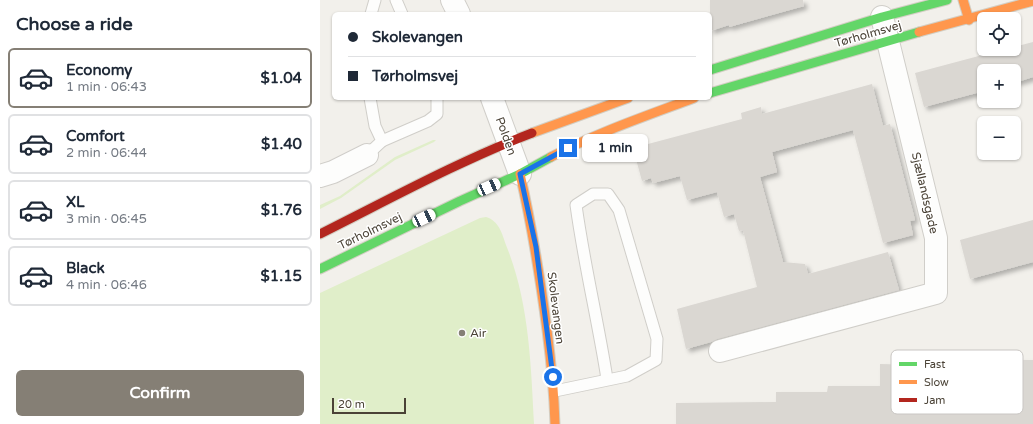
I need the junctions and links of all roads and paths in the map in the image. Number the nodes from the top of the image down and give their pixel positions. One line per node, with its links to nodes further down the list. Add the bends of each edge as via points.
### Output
1 (375, 0): 7 (lane)
2 (396, 0): 8 (lane)
3 (452, 0): 9 (street)
4 (947, 0): 10 (street, Tørholmsvej)
5 (963, 0): 11 (street)
6 (1033, 1): 11 (street, Tørholmsvej)
7 (372, 12)
8 (401, 12)
9 (458, 12)
10 (882, 17): 12 (street, Sjællandsgade); 13 (street, Tørholmsvej)
11 (969, 20): 12 (street, Tørholmsvej)
12 (888, 40): 14 (street, Tørholmsvej); 26 (street, Sjællandsgade, via 936,238 936,293)
13 (712, 69)
14 (712, 92)
15 (370, 100): 21 (lane, via 375,126)
16 (437, 100): 21 (lane, via 436,115)
17 (493, 100): 20 (street, Polden)
18 (622, 100): 20 (street, Tørholmsvej)
19 (689, 100): 22 (street, Tørholmsvej, via 568,148)
20 (508, 142): 22 (street, Polden); 24 (street, Tørholmsvej)
21 (375, 148): 23 (street, via 333,172)
22 (520, 174): 25 (street, Tørholmsvej); 28 (street, Skolevangen, via 534,232 541,276)
23 (320, 176)
24 (320, 234)
25 (320, 269)
26 (720, 351)
27 (607, 379): 27 (lane, via 627,376 656,360 657,339 619,210 608,194 593,194 576,205); 28 (lane)
28 (554, 391): 29 (street, Skolevangen)
29 (555, 424)

